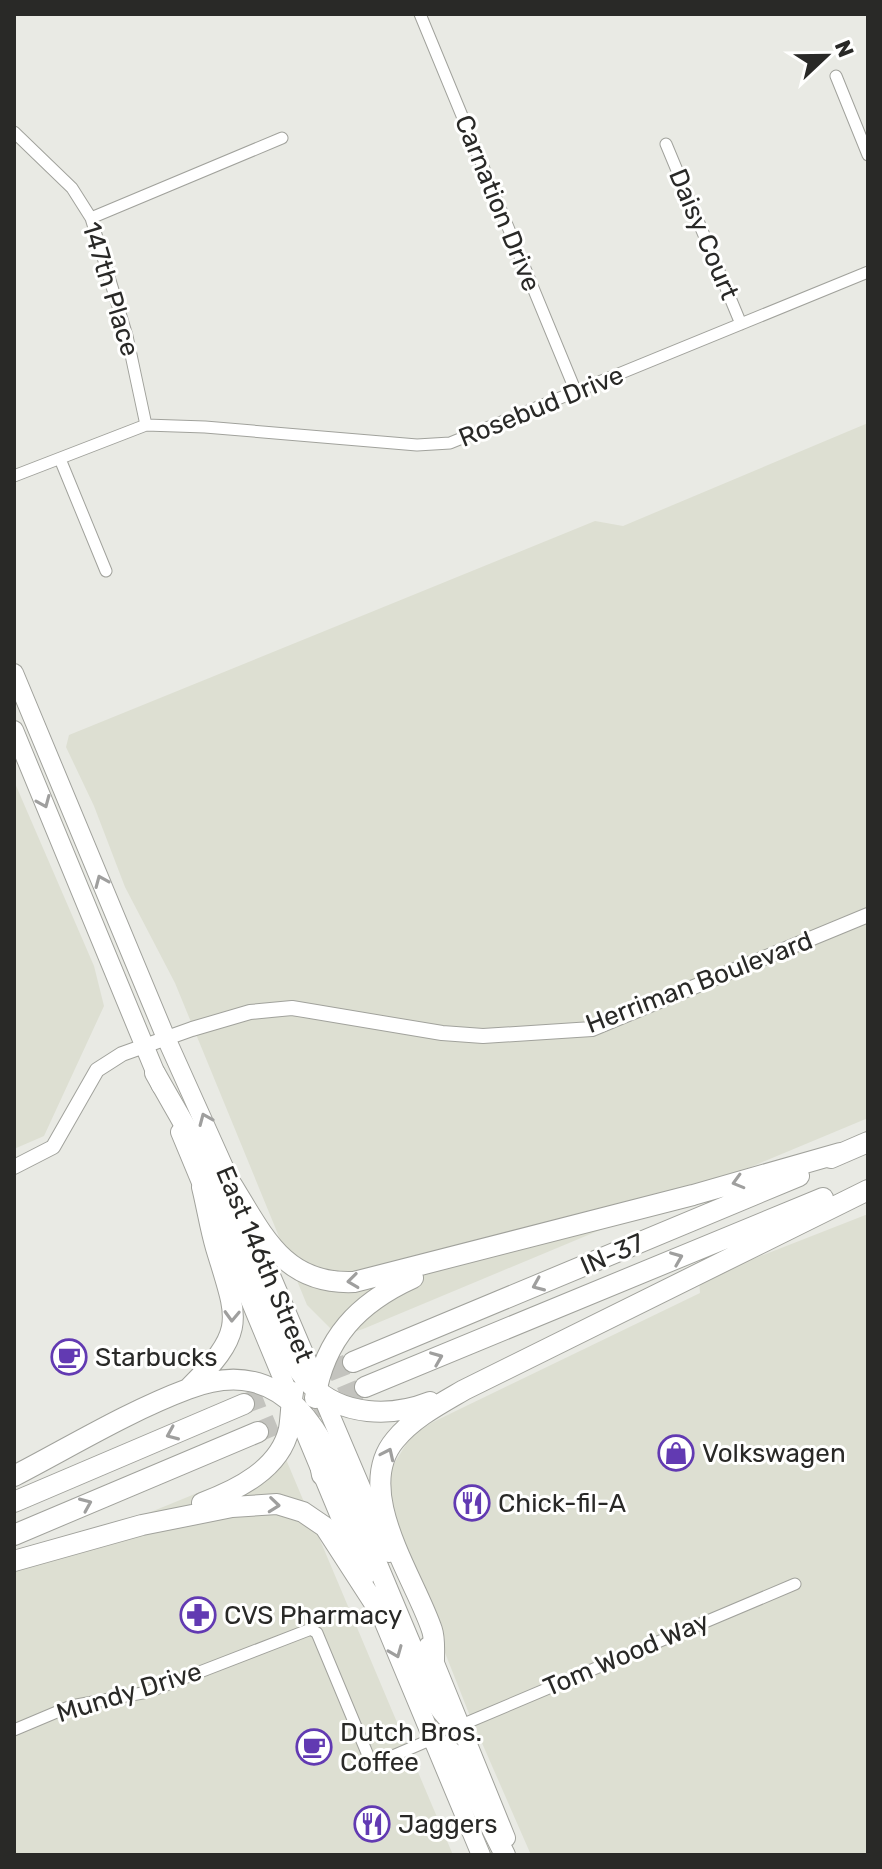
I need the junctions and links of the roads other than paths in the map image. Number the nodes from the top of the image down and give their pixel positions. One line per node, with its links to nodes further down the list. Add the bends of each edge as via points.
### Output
1 (420, 14): 10 (street, Carnation Drive)
2 (836, 76): 6 (street)
3 (14, 132): 7 (street, 147th Place, via 72,188)
4 (282, 138): 7 (street)
5 (666, 144): 9 (street, Daisy Court)
6 (868, 155)
7 (91, 218): 11 (street, 147th Place, via 127,336)
8 (868, 272): 9 (street, Rosebud Drive)
9 (741, 324): 10 (street, Rosebud Drive)
10 (576, 392): 11 (street, Rosebud Drive, via 477,434 435,445)
11 (146, 425): 12 (street, Rosebud Drive)
12 (60, 459): 13 (street, Rosebud Drive); 14 (street)
13 (14, 476)
14 (106, 571)
15 (14, 673): 18 (main road, East 146th Street, one-way to 15)
16 (14, 730): 19 (main road, East 146th Street, one-way to 19)
17 (868, 915): 18 (street, Herriman Boulevard, via 592,1029 483,1036 292,1008 250,1012)
18 (166, 1038): 19 (street, Herriman Boulevard); 25 (main road, East 146th Street, one-way to 18)
19 (144, 1045): 20 (main road, East 146th Street); 23 (street, Herriman Boulevard, via 97,1070 53,1147)
20 (155, 1073): 26 (main road, East 146th Street); 29 (highway, via 214,1179 286,1350)
21 (868, 1142): 22 (highway, IN-37)
22 (840, 1153): 28 (highway, one-way to 28); 30 (highway, IN-37, one-way to 30, via 795,1178)
23 (14, 1167)
24 (868, 1180): 31 (highway, IN-37, one-way to 24)
25 (232, 1185): 28 (highway, one-way to 25, via 354,1282 303,1275 270,1243); 29 (main road, East 146th Street)
26 (202, 1187): 32 (highway, one-way to 32, via 234,1313 225,1346); 35 (main road, East 146th Street)
27 (868, 1190): 34 (highway)
28 (456, 1258): 33 (highway, via 387,1290 352,1315 327,1352)
29 (298, 1356): 33 (highway); 35 (highway)
30 (353, 1362)
31 (365, 1387)
32 (189, 1388): 35 (highway, via 241,1381 277,1390); 40 (highway)
33 (317, 1390): 34 (highway, via 346,1405 390,1413); 37 (highway); 47 (main road, East 146th Street)
34 (464, 1390): 47 (highway, one-way to 34, via 433,1633 390,1529 380,1499 380,1477 395,1439)
35 (292, 1401): 37 (highway); 39 (main road, East 146th Street); 42 (highway, via 289,1431 280,1449 248,1482)
36 (244, 1404): 41 (highway, one-way to 41)
37 (315, 1427): 39 (highway); 48 (highway, via 421,1669 447,1719)
38 (258, 1432): 43 (highway, one-way to 38)
39 (322, 1475): 46 (main road, East 146th Street)
40 (14, 1476)
41 (14, 1502)
42 (142, 1525): 44 (highway); 46 (highway, one-way to 46, via 262,1503 293,1507 334,1538)
43 (14, 1535)
44 (14, 1561)
45 (795, 1584): 48 (street, Tom Wood Way)
46 (380, 1612): 50 (main road, East 146th Street, one-way to 50)
47 (434, 1660): 48 (main road, East 146th Street)
48 (459, 1726): 53 (main road, East 146th Street)
49 (14, 1730): 50 (street, Mundy Drive, via 71,1706 148,1692 311,1629 372,1765)
50 (432, 1739): 51 (main road, East 146th Street); 52 (highway, via 455,1755)
51 (481, 1855)
52 (505, 1855)
53 (513, 1855)

